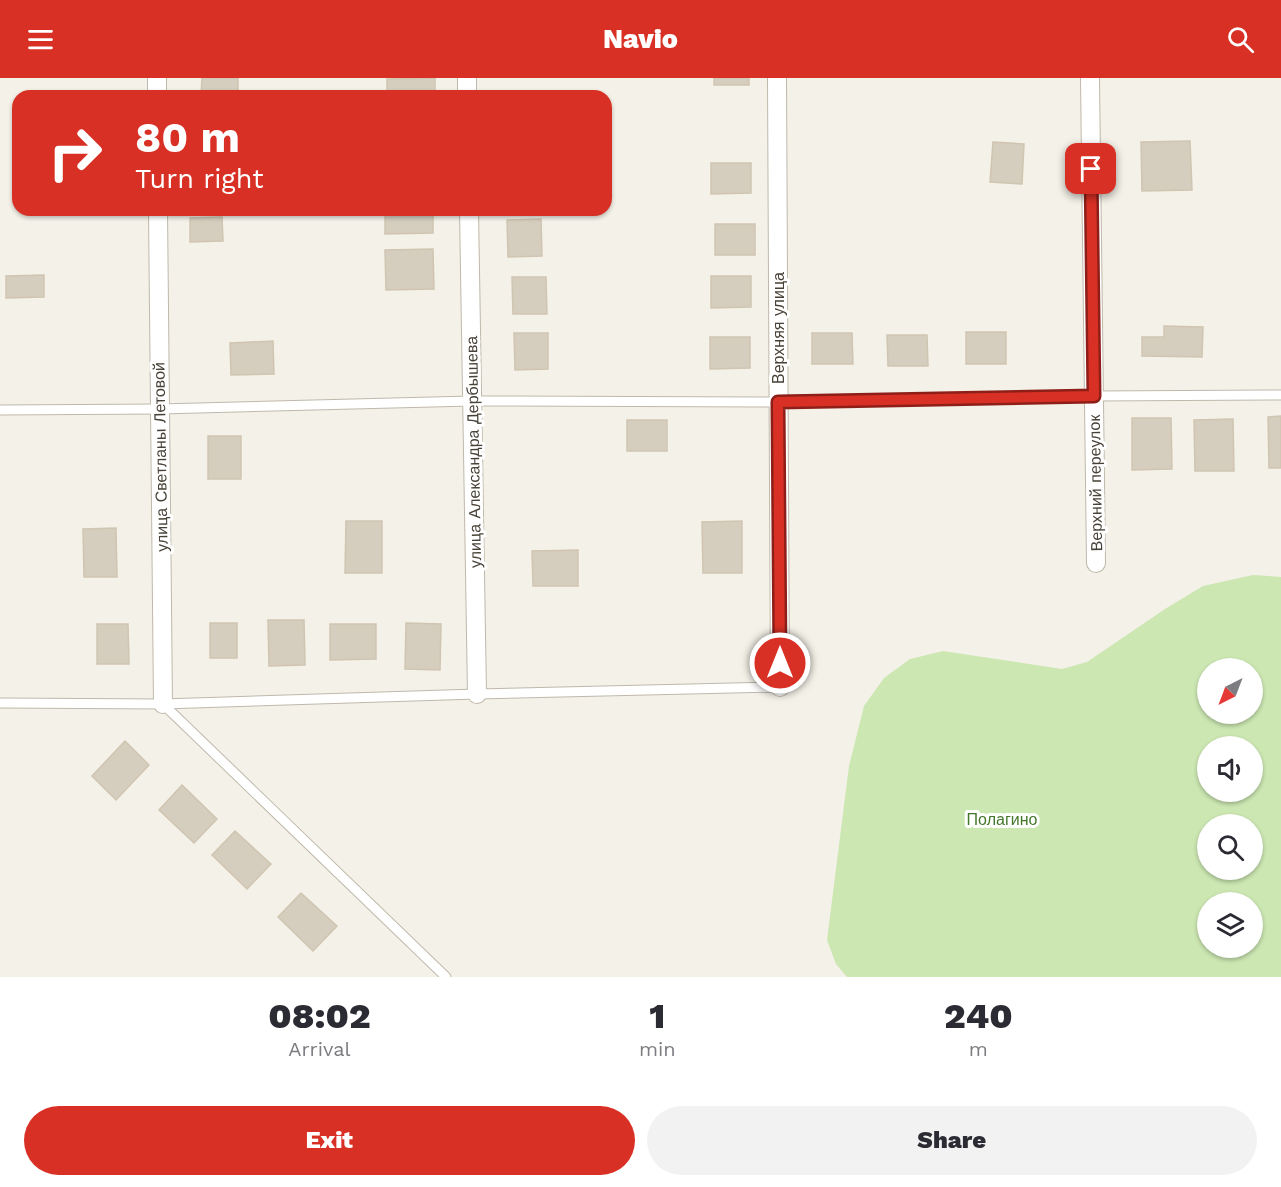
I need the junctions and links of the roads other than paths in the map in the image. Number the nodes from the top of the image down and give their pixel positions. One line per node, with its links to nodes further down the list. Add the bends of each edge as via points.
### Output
1 (777, 78): 8 (street, Верхняя улица)
2 (1090, 78): 6 (street, Верхний переулок)
3 (158, 216): 9 (street, улица Светланы Летовой)
4 (469, 216): 7 (street, улица Александра Дербышева)
5 (1281, 395): 6 (lane)
6 (1094, 396): 8 (lane); 11 (street, Верхний переулок)
7 (472, 401): 8 (lane); 9 (lane); 13 (street, улица Александра Дербышева)
8 (778, 402): 12 (street, Верхняя улица)
9 (160, 409): 10 (lane); 15 (street, улица Светланы Летовой)
10 (0, 410)
11 (1096, 563)
12 (780, 687): 13 (lane)
13 (477, 694): 15 (lane)
14 (0, 703): 15 (lane)
15 (163, 704): 16 (lane)
16 (446, 977)

